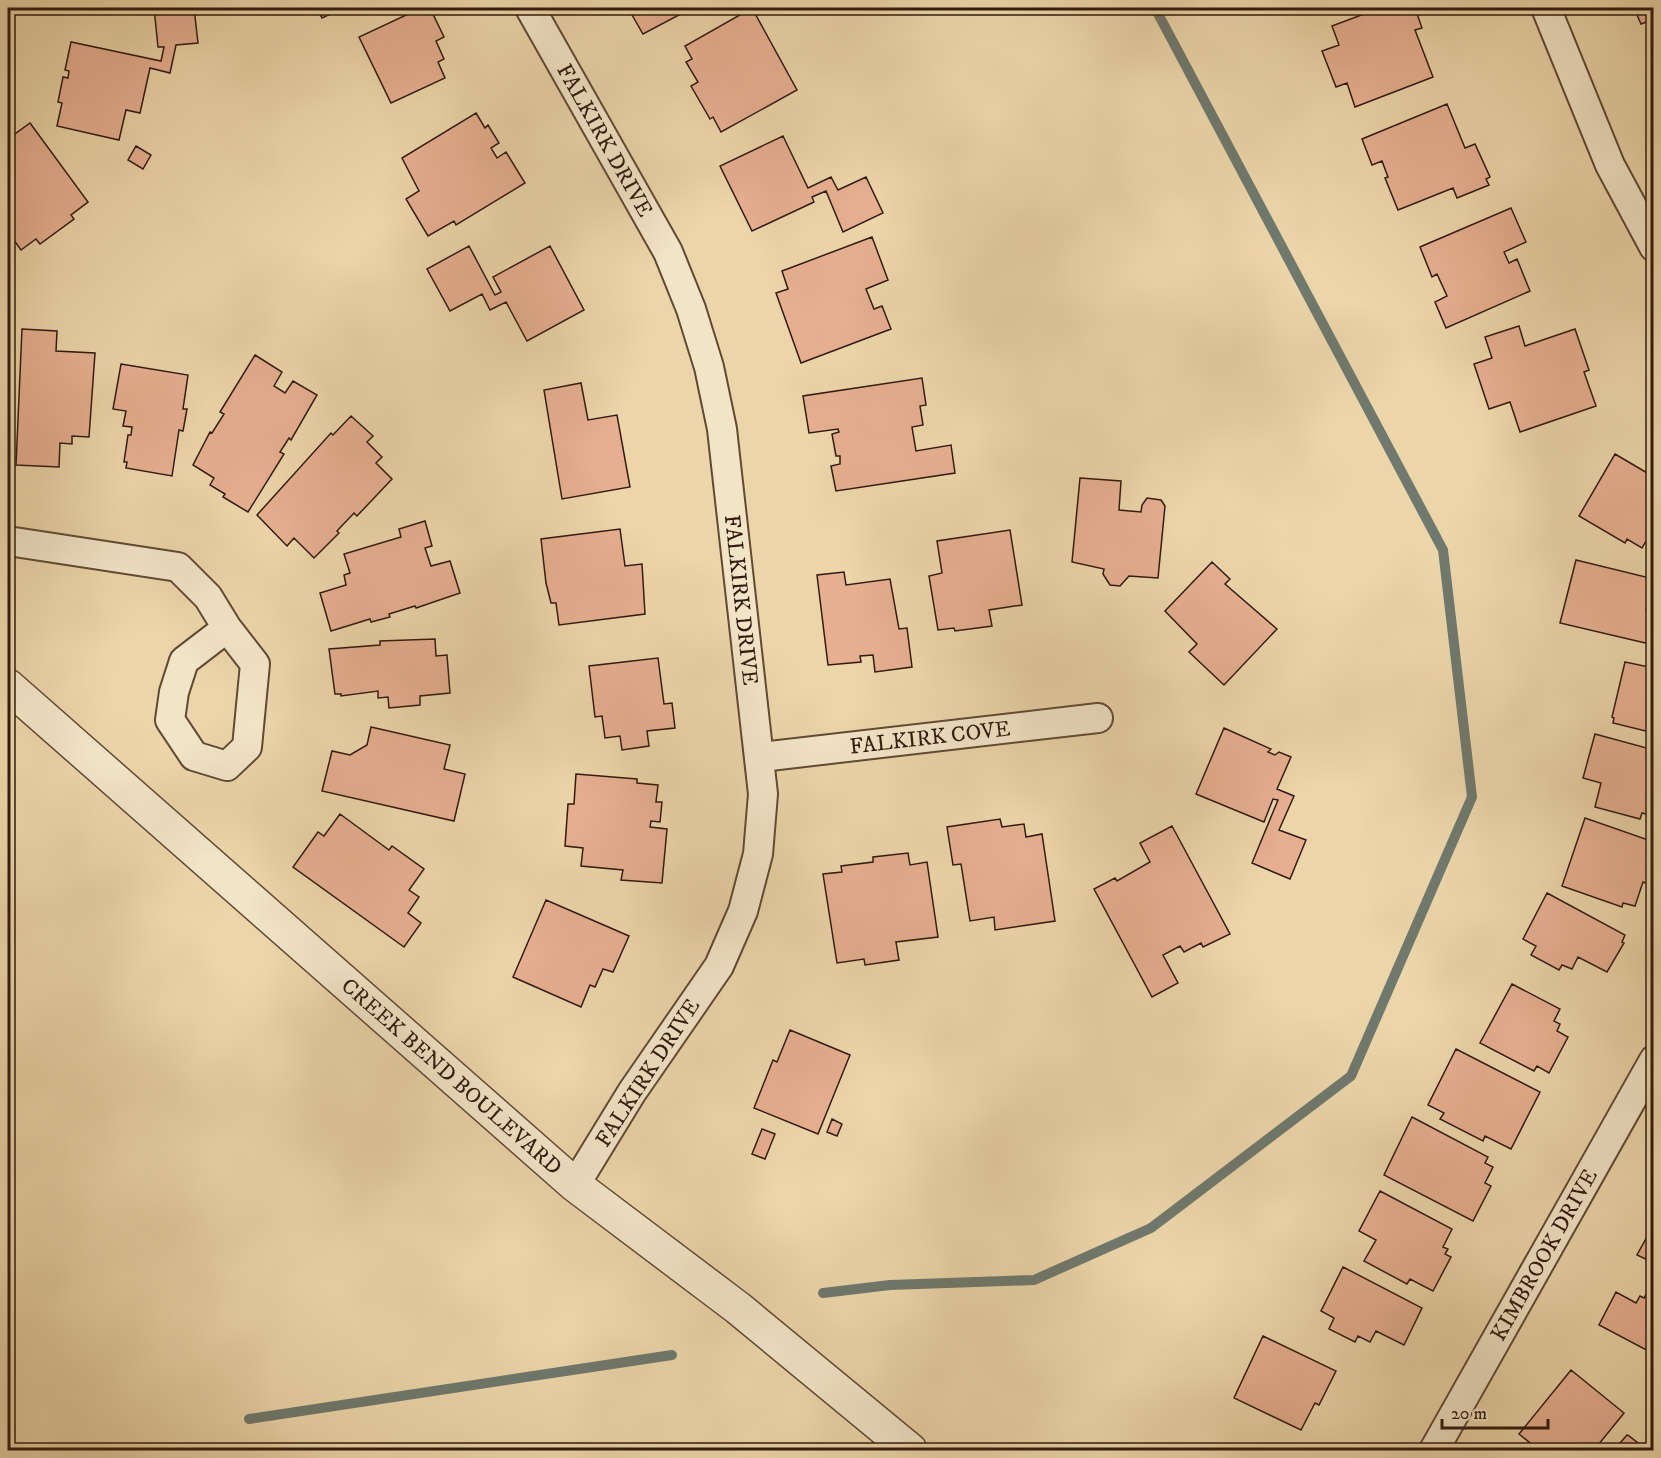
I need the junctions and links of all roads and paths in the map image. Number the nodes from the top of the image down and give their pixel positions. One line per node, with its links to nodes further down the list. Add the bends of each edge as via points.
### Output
1 (530, 8): 8 (street, FALKIRK DRIVE, via 668,252 691,309 722,429)
2 (1546, 8): 3 (street, via 1610,165)
3 (1653, 247)
4 (8, 541): 5 (street, via 178,567 208,597)
5 (227, 628)
6 (8, 686): 10 (street, CREEK BEND BOULEVARD)
7 (1098, 717): 8 (street, FALKIRK COVE)
8 (761, 756): 10 (street, FALKIRK DRIVE, via 763,794 758,854 743,911 718,966 632,1092)
9 (1653, 1060): 12 (street, KIMBROOK DRIVE)
10 (575, 1185): 11 (street, CREEK BEND BOULEVARD, via 738,1308)
11 (910, 1450)
12 (1434, 1450)

